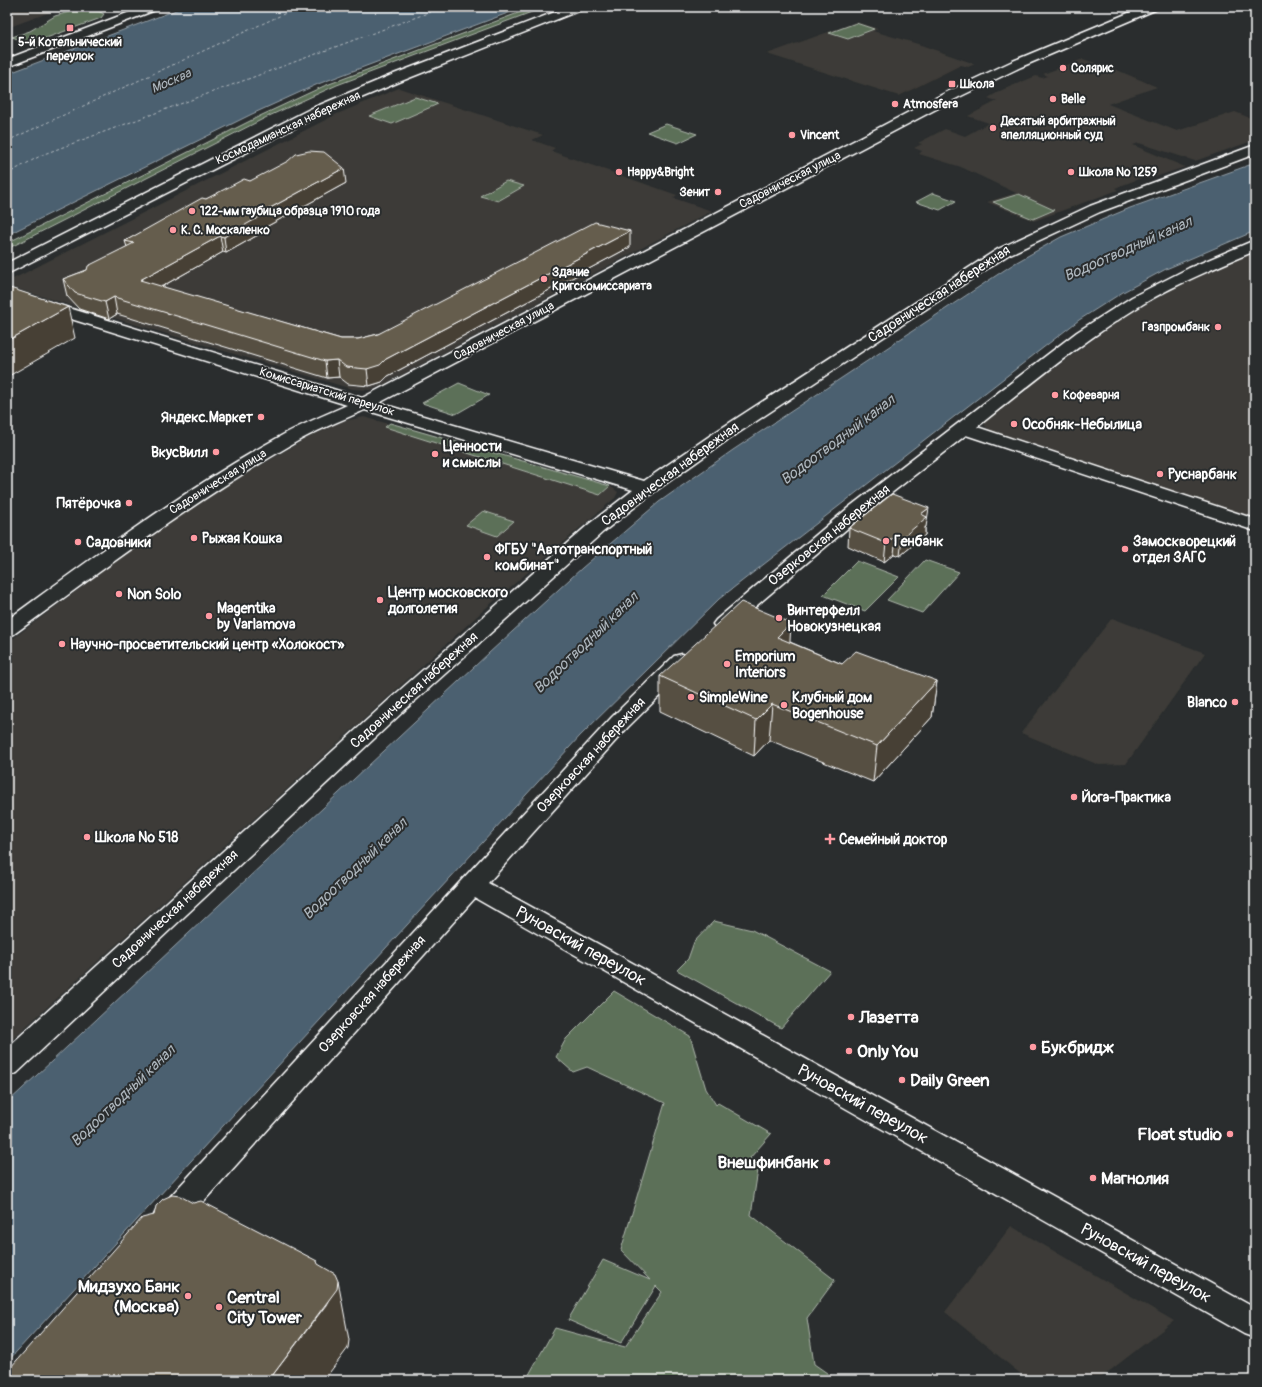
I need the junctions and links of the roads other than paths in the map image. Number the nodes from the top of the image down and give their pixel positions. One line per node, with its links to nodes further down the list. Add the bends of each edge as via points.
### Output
1 (140, 7): 5 (street)
2 (154, 7): 6 (street)
3 (579, 7): 9 (street, Космодамианская набережная, via 315,112)
4 (1153, 7): 11 (street, Садовническая улица, via 1017,64 954,94)
5 (7, 57)
6 (7, 63)
7 (1255, 149): 13 (street, Садовническая набережная, via 1080,215 1003,252 732,428)
8 (1255, 245): 12 (street, Озерковская набережная, via 1180,278 1115,314 1044,364)
9 (7, 269)
10 (7, 294): 11 (street, Комиссариатский переулок)
11 (363, 404): 13 (street, Комиссариатский переулок); 15 (street, Садовническая улица, via 286,440 207,488 114,551)
12 (963, 428): 14 (street); 16 (street, Озерковская набережная, via 855,512 704,640 620,722)
13 (647, 488): 17 (street, Садовническая набережная, via 596,528 488,623)
14 (1255, 525)
15 (7, 630)
16 (472, 885): 18 (street, Озерковская набережная); 19 (street, Руновский переулок)
17 (7, 1065)
18 (150, 1241)
19 (1255, 1324)

